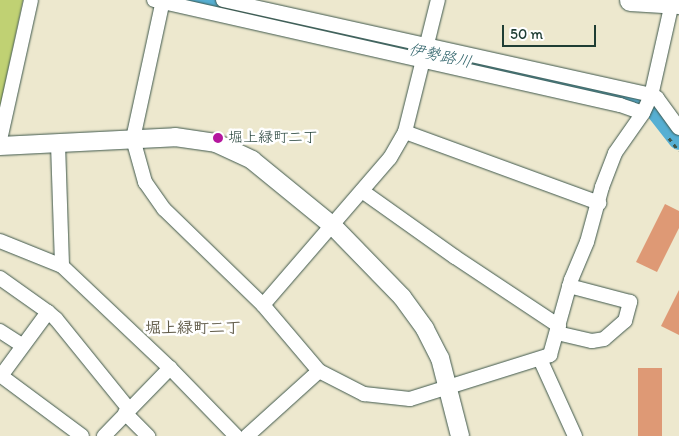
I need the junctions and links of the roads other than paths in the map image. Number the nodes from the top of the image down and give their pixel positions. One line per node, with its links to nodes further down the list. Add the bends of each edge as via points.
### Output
1 (31, 0): 14 (street)
2 (223, 0): 7 (street)
3 (438, 0): 7 (street)
4 (638, 0): 6 (main road)
5 (160, 1): 8 (street); 13 (street)
6 (675, 3): 9 (street)
7 (426, 46): 8 (street); 9 (street)
8 (422, 61): 10 (street); 12 (street)
9 (651, 96): 10 (street); 11 (street, via 657,98)
10 (643, 112): 18 (street, via 615,153)
11 (675, 127)
12 (405, 132): 17 (street, via 390,158); 18 (street)
13 (133, 139): 15 (street); 19 (street, via 196,139 236,152 252,160); 24 (street, via 145,182 164,209)
14 (0, 140)
15 (58, 144): 16 (street); 21 (street)
16 (0, 146)
17 (362, 191): 19 (street); 26 (street)
18 (598, 203): 23 (street)
19 (333, 226): 24 (street); 33 (street, via 402,297 425,329 440,358)
20 (0, 240): 21 (street)
21 (62, 266): 30 (street)
22 (0, 278): 25 (street)
23 (570, 286): 26 (street); 26 (street, via 630,302 625,320 604,339 592,341)
24 (263, 305): 31 (street)
25 (48, 312): 28 (street); 34 (street)
26 (558, 330): 29 (street, via 550,355)
27 (0, 331): 28 (street)
28 (23, 346): 32 (street)
29 (540, 359): 33 (street); 41 (street)
30 (170, 368): 34 (street); 38 (street)
31 (319, 371): 33 (street, via 364,394 385,398 410,399); 39 (street)
32 (0, 375): 35 (street)
33 (448, 385): 40 (street)
34 (127, 411): 36 (street); 37 (street)
35 (82, 436)
36 (104, 436)
37 (148, 436)
38 (236, 436)
39 (248, 436)
40 (460, 436)
41 (575, 436)

